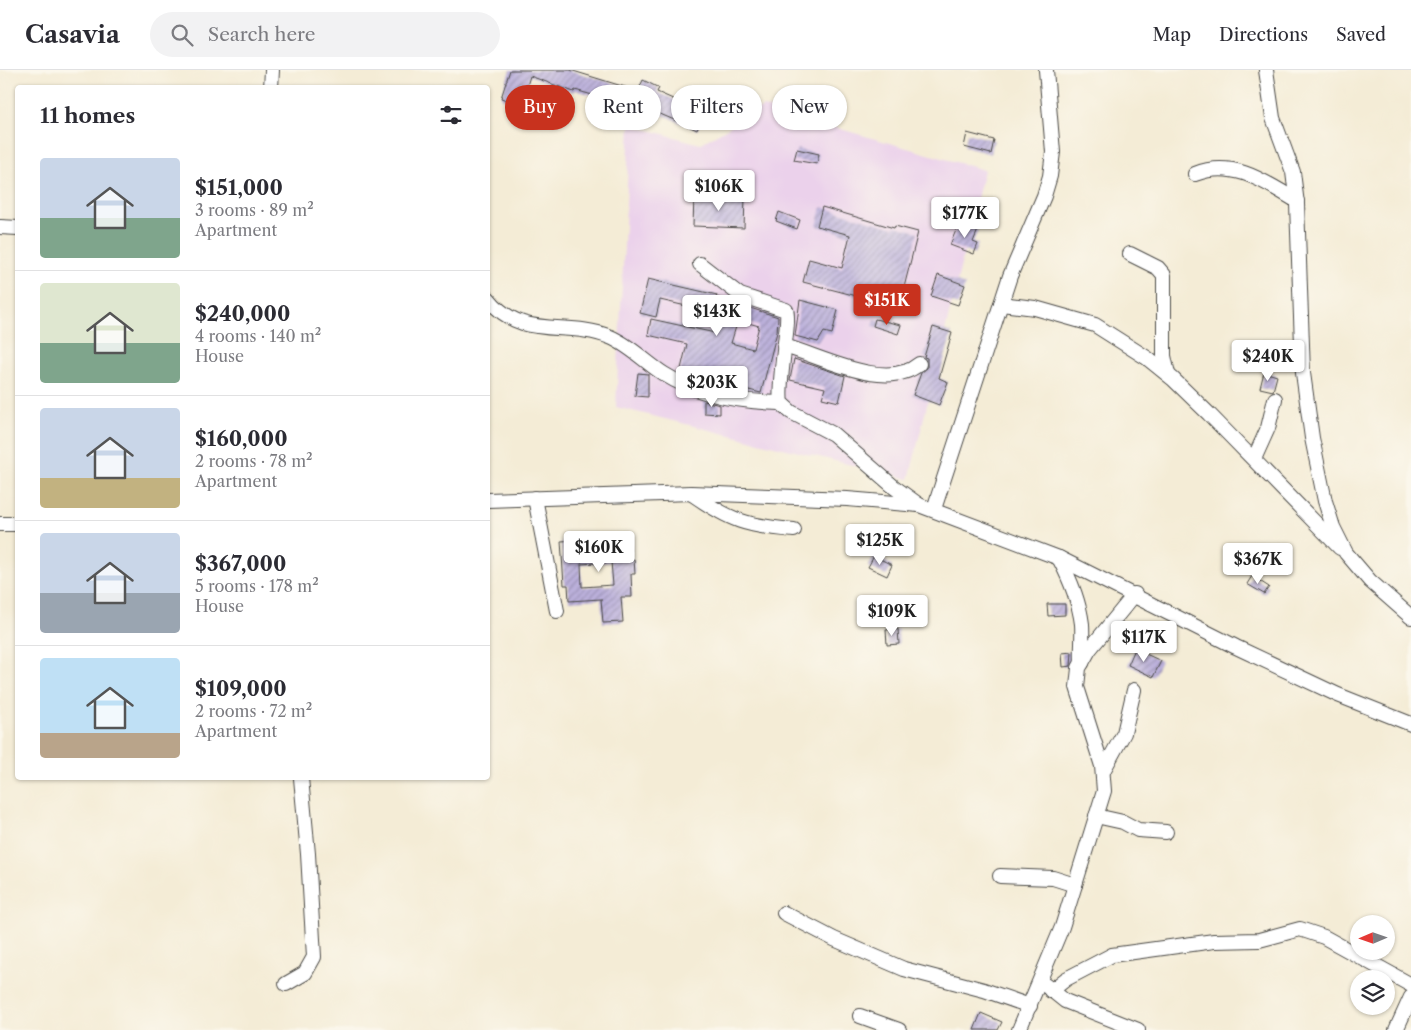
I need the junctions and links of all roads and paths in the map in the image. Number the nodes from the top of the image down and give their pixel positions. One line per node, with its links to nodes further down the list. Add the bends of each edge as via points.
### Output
1 (272, 70): 4 (street)
2 (1046, 70): 12 (street, via 1053,152 1050,176)
3 (1266, 70): 6 (street, via 1273,118 1293,172)
4 (271, 85)
5 (1195, 174): 6 (street, via 1226,168 1270,185)
6 (1297, 201): 27 (street, via 1303,373 1312,438 1325,501)
7 (0, 227): 8 (street)
8 (15, 228)
9 (1130, 254): 15 (street, via 1164,274 1164,356)
10 (700, 264): 13 (street, via 740,295 786,310)
11 (490, 301): 17 (street, via 497,310 524,325 612,338 688,387)
12 (1001, 304): 15 (street, via 1035,308 1095,326); 23 (street)
13 (784, 346): 14 (street, via 878,375 900,374); 17 (street, via 780,374)
14 (919, 364)
15 (1168, 374): 18 (street)
16 (1275, 399): 18 (street, via 1268,428)
17 (781, 403): 22 (street, via 791,412 833,434)
18 (1254, 459): 27 (street)
19 (691, 493): 20 (street); 22 (street); 26 (street, via 726,517 764,528)
20 (535, 498): 21 (street); 30 (street)
21 (490, 500)
22 (918, 505): 23 (street)
23 (934, 509): 28 (street)
24 (0, 524): 25 (street)
25 (15, 524)
26 (794, 530)
27 (1346, 553): 31 (street)
28 (1059, 558): 29 (street); 32 (street, via 1072,585 1082,624)
29 (1135, 594): 32 (street); 34 (street, via 1253,655 1338,695)
30 (557, 611)
31 (1411, 617)
32 (1082, 663): 35 (street, via 1077,687)
33 (1134, 690): 35 (street, via 1124,733)
34 (1411, 724)
35 (1103, 770): 37 (street, via 1104,791)
36 (300, 780): 43 (street, via 314,956 305,972)
37 (1096, 816): 38 (street, via 1123,822 1138,830); 40 (street)
38 (1166, 832)
39 (1000, 876): 40 (street, via 1053,878)
40 (1075, 885): 42 (street)
41 (784, 913): 47 (street, via 904,969)
42 (1042, 978): 45 (street); 47 (street)
43 (286, 984)
44 (1411, 985): 45 (street, via 1324,937 1300,928 1259,940 1214,941 1112,955 1066,979)
45 (1051, 991): 51 (street)
46 (1411, 997): 52 (street)
47 (1030, 1006): 50 (street)
48 (860, 1016): 49 (street)
49 (899, 1030)
50 (1019, 1030)
51 (1138, 1030)
52 (1396, 1030)

